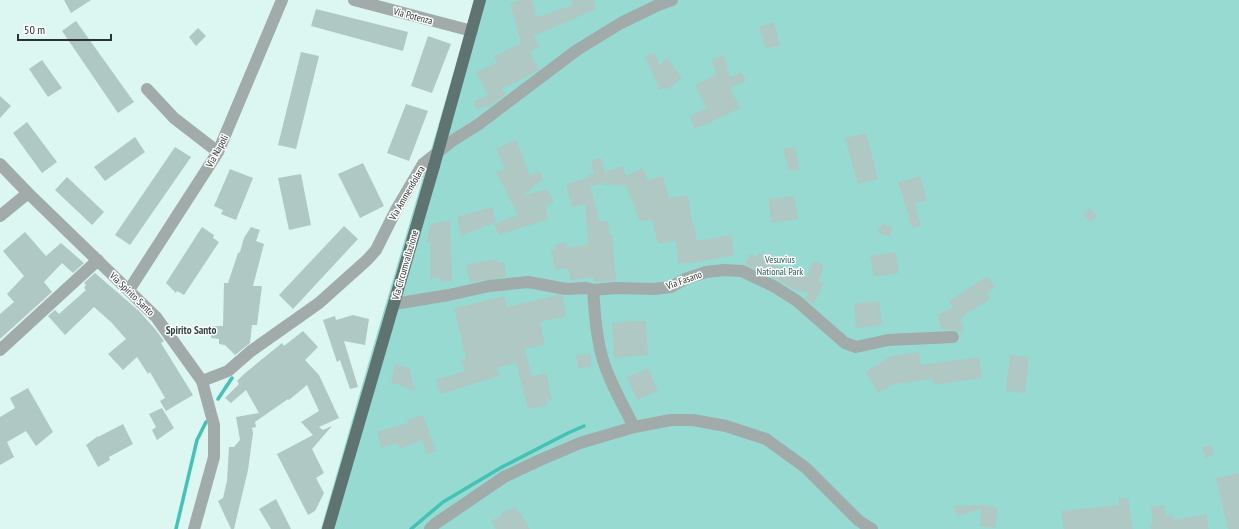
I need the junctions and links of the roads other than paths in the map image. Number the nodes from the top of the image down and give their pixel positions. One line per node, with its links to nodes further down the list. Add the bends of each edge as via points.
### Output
1 (282, 0): 7 (street, Via Napoli)
2 (354, 0): 5 (street, Via Potenza)
3 (480, 0): 5 (main road, Via Circumvallazione)
4 (672, 0): 17 (street, Via Ammendolara, via 621,23 577,50 423,164 376,250 367,260 319,303 251,351 228,371)
5 (472, 31): 14 (main road, Via Circumvallazione, bridge)
6 (147, 89): 7 (street, via 174,118)
7 (218, 152): 12 (street, Via Napoli)
8 (0, 164): 9 (street, Via Spirito Santo)
9 (28, 193): 10 (street); 11 (street, Via Spirito Santo)
10 (0, 216)
11 (98, 260): 12 (street, Via Spirito Santo); 16 (street)
12 (130, 290): 17 (street, Via Spirito Santo, via 156,317)
13 (593, 290): 14 (street, Via Fasano, via 566,289 528,282 490,286); 15 (street, Via Fasano, via 671,287 706,272 742,271 797,301 845,342 856,347 888,340); 18 (street, via 598,339 603,359 608,375)
14 (394, 304): 20 (main road, Via Circumvallazione)
15 (952, 337)
16 (0, 350)
17 (202, 381): 19 (street, Via Spirito Santo, via 214,425 214,457)
18 (634, 427): 21 (street, via 580,443 504,477); 22 (street, via 671,420 693,420 726,426 766,439 806,468 859,521)
19 (194, 529)
20 (328, 529)
21 (430, 529)
22 (872, 529)

